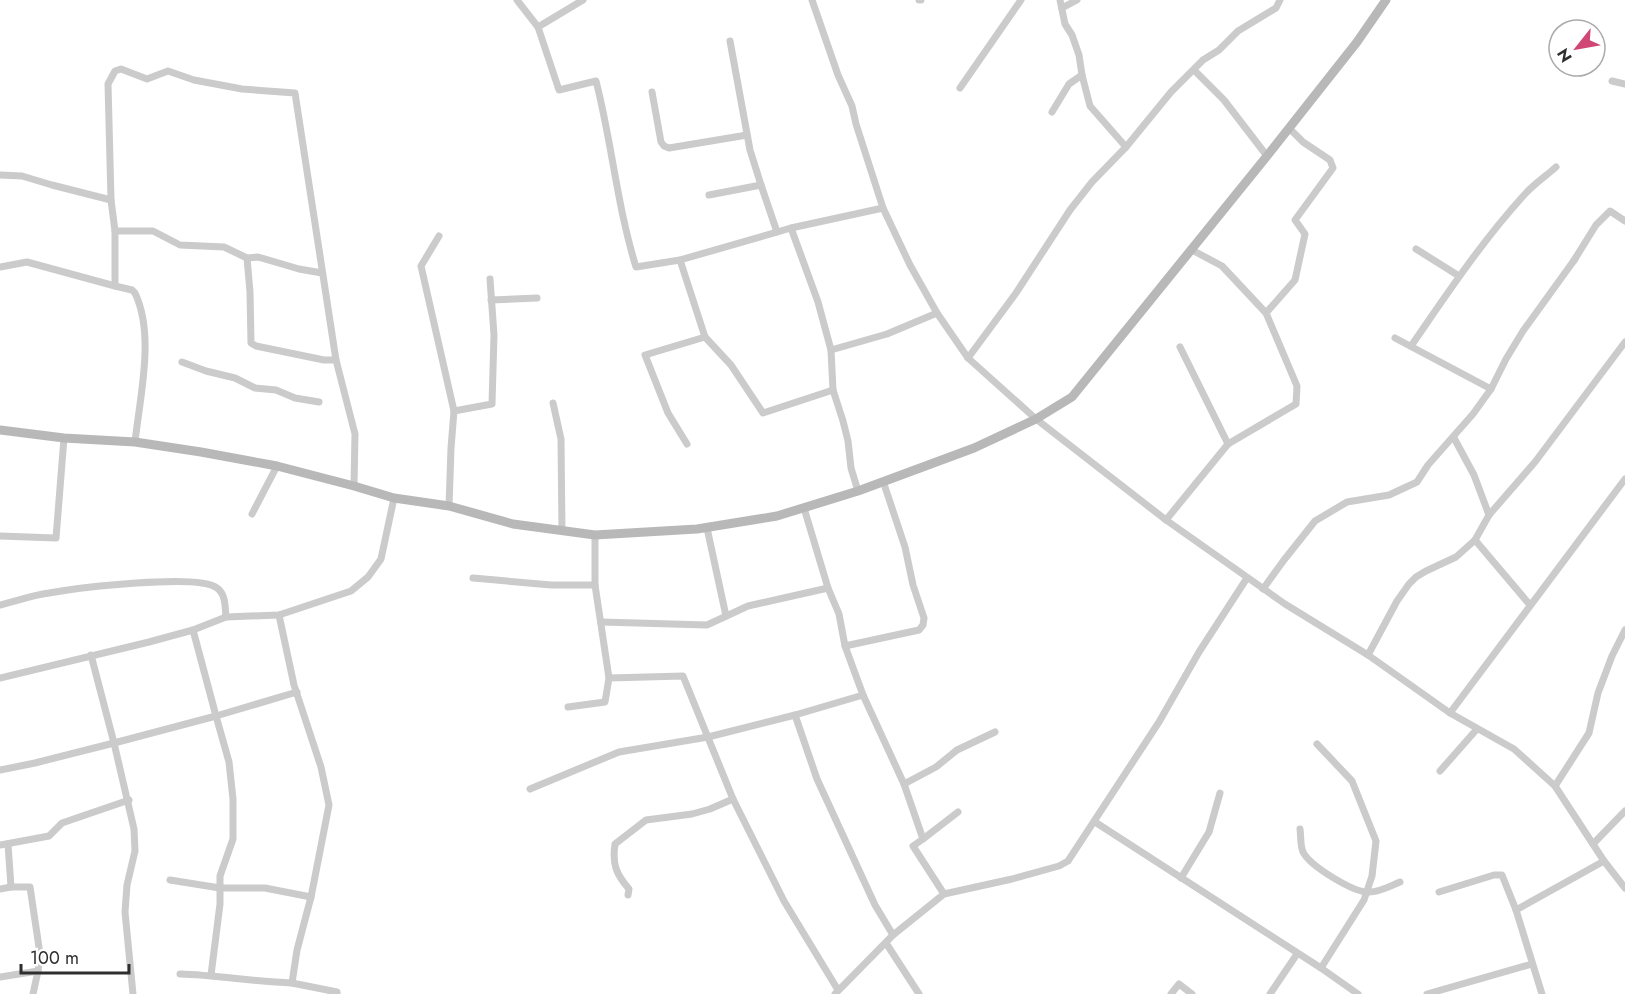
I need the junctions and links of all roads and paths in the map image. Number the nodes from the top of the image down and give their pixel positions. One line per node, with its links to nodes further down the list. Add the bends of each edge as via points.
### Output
1 (517, 0): 9 (street)
2 (583, 0): 9 (street)
3 (812, 0): 27 (street, via 852,106)
4 (1021, 0): 15 (street)
5 (1077, 0): 8 (street)
6 (1280, 0): 11 (street, via 1276,8 1238,31)
7 (1386, 0): 18 (street)
8 (1061, 4): 12 (street)
9 (538, 27): 37 (street, via 559,90 596,81 636,267)
10 (730, 41): 19 (street)
11 (1194, 70): 20 (street); 21 (street, via 1224,100)
12 (1082, 75): 17 (street, via 1069,84); 20 (street, via 1090,106)
13 (1612, 81): 14 (street)
14 (1625, 84)
15 (960, 88)
16 (652, 92): 19 (street, via 664,146)
17 (1052, 112)
18 (1289, 128): 21 (street); 47 (street, via 1330,160 1333,168 1295,220 1305,234 1295,280)
19 (747, 135): 24 (street)
20 (1126, 147): 54 (street, via 1070,210)
21 (1268, 156): 34 (street)
22 (1556, 166): 40 (street, via 1526,193)
23 (0, 175): 26 (street, via 22,176)
24 (761, 185): 25 (street); 31 (street)
25 (709, 195)
26 (111, 200): 30 (street); 39 (street, via 108,84 115,71 121,69 147,79 168,71 242,89 295,93)
27 (883, 208): 29 (street); 46 (street)
28 (1625, 221): 45 (street, via 1610,211 1596,225)
29 (791, 228): 31 (street); 53 (street)
30 (115, 231): 35 (street, via 153,231 180,245 224,247); 42 (street)
31 (777, 232): 37 (street)
32 (439, 236): 61 (street, via 421,266)
33 (1416, 249): 40 (street)
34 (1192, 250): 47 (street, via 1222,266); 62 (street, via 1072,397)
35 (247, 258): 39 (street, via 258,257); 55 (street, via 251,343)
36 (1575, 259): 45 (street)
37 (680, 260): 48 (street)
38 (0, 267): 42 (street, via 27,262)
39 (322, 273): 55 (street)
40 (1459, 276): 51 (street)
41 (490, 279): 44 (street)
42 (115, 286): 66 (street, via 135,293 145,322)
43 (537, 298): 44 (street)
44 (491, 300): 61 (street, via 492,404)
45 (1546, 303): 57 (street, via 1521,334)
46 (937, 313): 53 (street, via 887,334); 54 (street)
47 (1266, 313): 68 (street, via 1297,386 1296,404)
48 (705, 337): 58 (street, via 731,365 763,413); 67 (street, via 645,355 668,413)
49 (1395, 338): 51 (street)
50 (1625, 342): 78 (street, via 1535,462)
51 (1411, 346): 57 (street)
52 (1180, 347): 68 (street)
53 (831, 350): 58 (street)
54 (968, 358): 62 (street)
55 (336, 360): 72 (street, via 355,434)
56 (182, 362): 59 (street, via 255,388)
57 (1491, 389): 65 (street)
58 (833, 390): 73 (street)
59 (319, 402)
60 (552, 403): 81 (street, via 561,439)
61 (454, 411): 75 (street)
62 (1036, 418): 71 (street, via 974,448); 79 (street)
63 (0, 430): 64 (street)
64 (63, 438): 66 (street); 83 (street, via 56,538)
65 (1454, 438): 78 (street); 89 (street, via 1417,482 1389,495 1347,502 1315,521)
66 (135, 442): 69 (street)
67 (687, 444)
68 (1228, 444): 79 (street)
69 (277, 466): 72 (street); 77 (street)
70 (1625, 479): 91 (street)
71 (883, 482): 73 (street); 98 (street, via 905,547 923,625 919,630)
72 (354, 486): 74 (street)
73 (858, 491): 76 (street)
74 (394, 498): 75 (street); 92 (street, via 381,559 368,578 351,591)
75 (449, 506): 81 (street, via 513,524)
76 (804, 508): 80 (street); 88 (street)
77 (252, 514)
78 (1489, 514): 84 (street)
79 (1166, 520): 86 (street)
80 (707, 528): 82 (street); 93 (street)
81 (562, 531): 82 (street)
82 (595, 535): 87 (street)
83 (0, 536)
84 (1475, 540): 91 (street); 100 (street, via 1456,557 1416,577 1397,601)
85 (473, 578): 87 (street)
86 (1247, 578): 89 (street); 124 (street)
87 (595, 585): 95 (street)
88 (828, 588): 93 (street, via 748,606); 98 (street, via 839,614)
89 (1263, 589): 100 (street)
90 (0, 605): 94 (street, via 94,587 192,582 209,583 220,589)
91 (1530, 605): 106 (street)
92 (279, 615): 94 (street); 103 (street)
93 (726, 616): 95 (street, via 707,624)
94 (226, 617): 96 (street)
95 (601, 622): 102 (street)
96 (193, 630): 99 (street); 108 (street)
97 (1625, 630): 117 (street, via 1598,693 1589,733)
98 (845, 646): 104 (street)
99 (91, 655): 101 (street); 112 (street)
100 (1368, 656): 106 (street)
101 (0, 678)
102 (609, 678): 105 (street, via 605,702); 111 (street, via 683,676)
103 (297, 692): 108 (street); 141 (street, via 329,805)
104 (863, 694): 107 (street); 116 (street)
105 (568, 707)
106 (1450, 712): 109 (street)
107 (795, 715): 111 (street); 143 (street, via 817,778)
108 (216, 716): 112 (street); 134 (street, via 229,762 233,799 233,839 220,876)
109 (1477, 729): 115 (street); 117 (street, via 1514,749)
110 (994, 732): 116 (street)
111 (708, 737): 118 (street, via 618,752); 120 (street)
112 (114, 743): 114 (street); 121 (street)
113 (1317, 744): 138 (street, via 1352,781 1376,841)
114 (0, 770)
115 (1440, 771)
116 (904, 784): 126 (street)
117 (1555, 786): 128 (street)
118 (530, 789)
119 (1220, 793): 130 (street, via 1205,842)
120 (734, 799): 140 (street, via 692,814 646,820 615,844 612,858 617,876 629,889); 153 (street, via 784,902)
121 (129, 800): 127 (street, via 62,823 49,836); 155 (street, via 135,851 125,912)
122 (1625, 811): 128 (street)
123 (958, 812): 126 (street)
124 (1095, 822): 130 (street); 139 (street, via 1068,861 1059,866)
125 (1300, 828): 138 (street, via 1302,850 1308,858 1338,881)
126 (923, 839): 139 (street, via 913,846)
127 (4, 844): 133 (street)
128 (1593, 844): 129 (street)
129 (1604, 861): 135 (street); 142 (street)
130 (1181, 878): 145 (street)
131 (170, 880): 134 (street)
132 (1400, 882): 138 (street)
133 (11, 887): 136 (street); 148 (street, via 30,887 40,954)
134 (220, 888): 141 (street, via 265,888); 150 (street)
135 (1625, 888)
136 (0, 889)
137 (1439, 892): 142 (street, via 1500,874)
138 (1367, 893): 147 (street)
139 (944, 894): 143 (street)
140 (628, 895)
141 (311, 897): 152 (street)
142 (1516, 910): 146 (street)
143 (893, 935): 144 (street)
144 (886, 943): 153 (street); 157 (street)
145 (1297, 954): 147 (street); 160 (street)
146 (1533, 964): 162 (street); 163 (street)
147 (1321, 968): 161 (street)
148 (38, 971): 151 (street); 154 (street)
149 (180, 974): 150 (street)
150 (211, 975): 152 (street)
151 (0, 978)
152 (292, 983): 156 (street)
153 (836, 992)
154 (33, 994)
155 (133, 994)
156 (337, 994)
157 (920, 994)
158 (1171, 994): 159 (street, via 1179,984)
159 (1192, 994)
160 (1270, 994)
161 (1358, 994)
162 (1427, 994)
163 (1542, 994)

